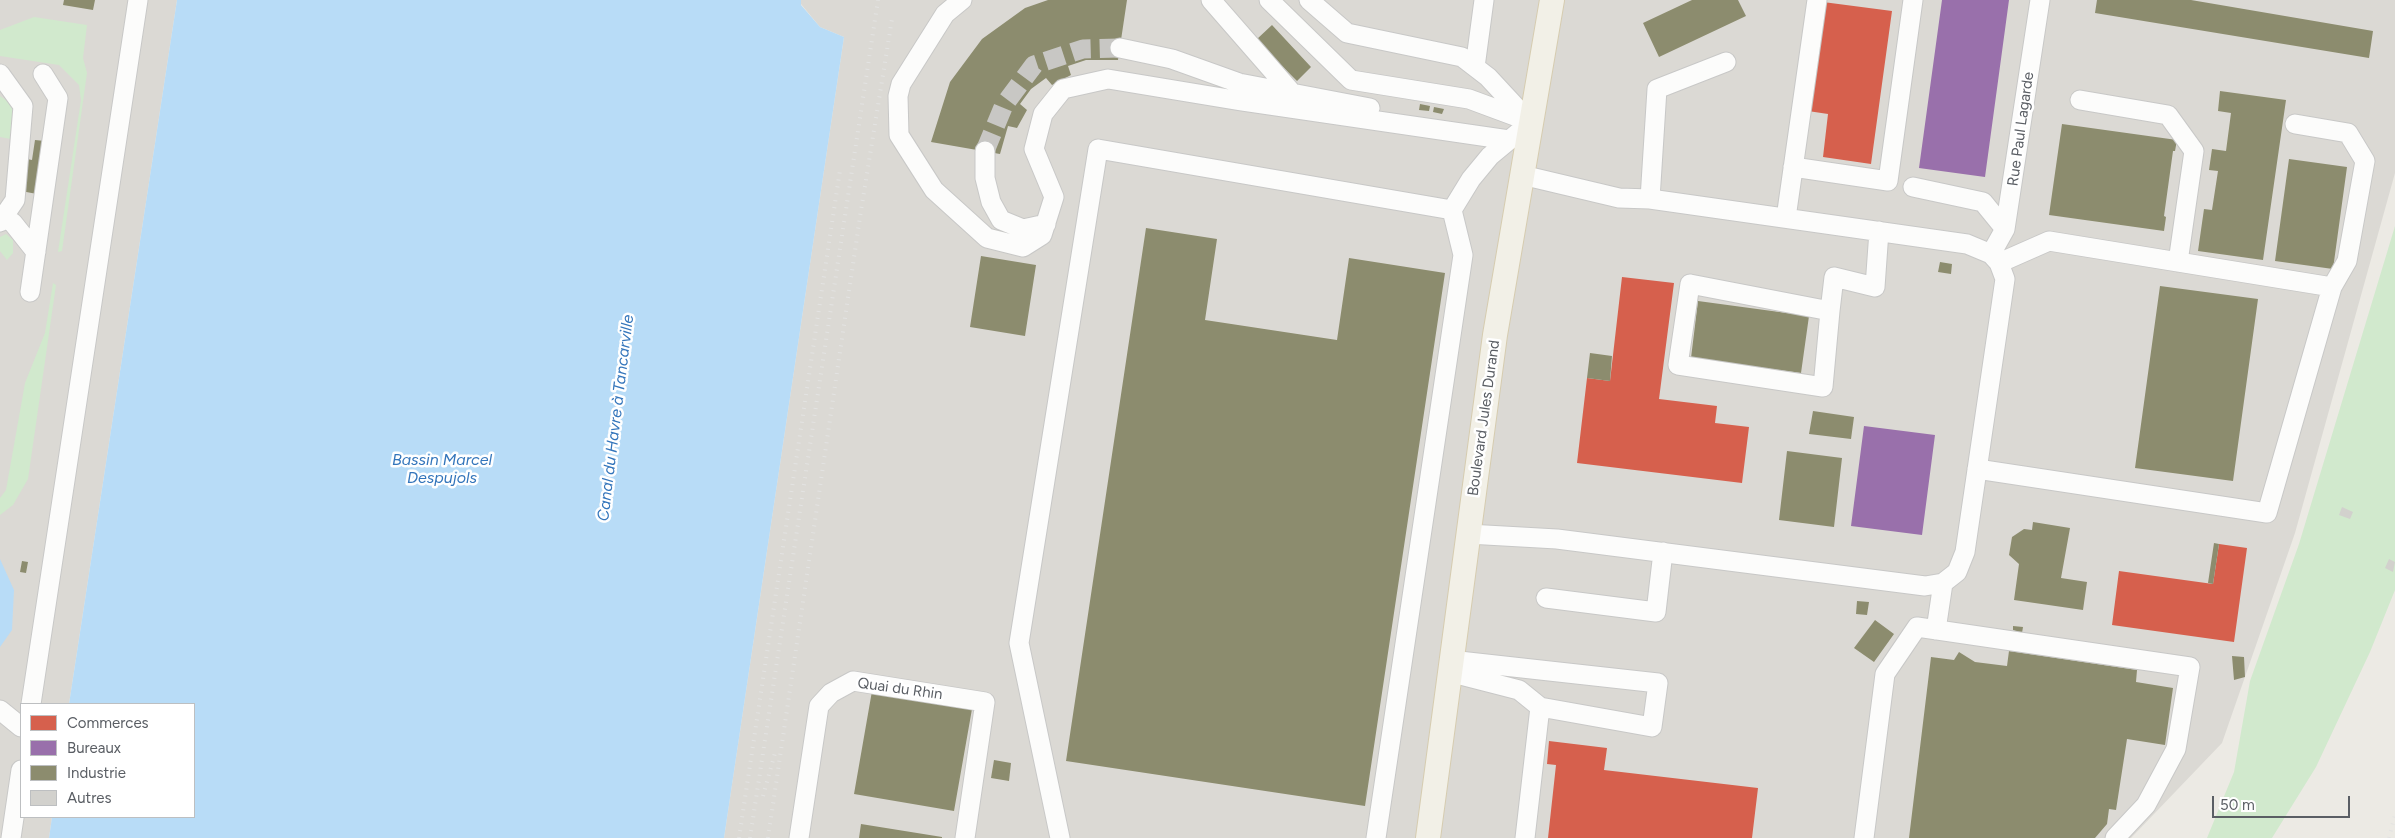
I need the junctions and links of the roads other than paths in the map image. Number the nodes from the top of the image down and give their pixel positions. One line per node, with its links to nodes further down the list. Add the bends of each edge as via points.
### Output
1 (138, 0): 44 (street)
2 (962, 0): 28 (street, via 945,14 901,84 898,96 899,135 934,190 987,238 1023,247 1042,235)
3 (1211, 0): 16 (street)
4 (1269, 0): 19 (street, via 1351,80 1469,98)
5 (1310, 0): 13 (street, via 1347,32 1462,57)
6 (1484, 0): 13 (street)
7 (1552, 0): 19 (main road, Boulevard Jules Durand)
8 (1817, 0): 21 (street)
9 (1913, 0): 21 (street, via 1888,180)
10 (2040, 0): 29 (street, Rue Paul Lagarde)
11 (1120, 48): 16 (street, via 1172,59 1239,83)
12 (1726, 62): 24 (street, via 1657,89)
13 (1475, 67): 19 (street, via 1488,77)
14 (0, 74): 27 (street, via 23,106 15,200)
15 (43, 74): 31 (street, via 58,98)
16 (1293, 94): 19 (street)
17 (2080, 100): 33 (street, via 2168,115 2194,152)
18 (2295, 124): 34 (street, via 2348,133 2365,161 2347,261)
19 (1520, 131): 22 (main road, Boulevard Jules Durand); 25 (street, via 1490,156); 28 (street, via 1250,102 1108,79 1063,89 1043,114 1034,149 1054,197)
20 (984, 151): 28 (street, via 985,178 991,202 1001,220 1023,230)
21 (1793, 167): 26 (street)
22 (1522, 175): 24 (street, via 1619,198); 38 (main road, Boulevard Jules Durand, via 1495,334)
23 (1913, 187): 29 (street, via 1983,202)
24 (1650, 199): 26 (street)
25 (1452, 210): 52 (street, via 1098,149 1018,643); 53 (street, via 1463,255)
26 (1786, 218): 30 (street)
27 (2, 219): 31 (street, via 13,223)
28 (1046, 224)
29 (2005, 229): 32 (street, Rue Paul Lagarde)
30 (1879, 231): 32 (street, via 1967,244); 36 (street, via 1875,287 1834,277)
31 (36, 252): 35 (street)
32 (1995, 258): 33 (street, via 2049,241); 37 (street, via 2005,279)
33 (2178, 262): 34 (street)
34 (2332, 288): 37 (street, via 2267,513)
35 (30, 292)
36 (1830, 311): 36 (street, via 1690,284 1678,365 1823,387)
37 (1977, 469): 40 (street, via 1965,552 1956,572)
38 (1468, 534): 39 (street, via 1557,539); 43 (main road, Boulevard Jules Durand)
39 (1664, 552): 40 (street, via 1925,586); 41 (street, via 1656,612)
40 (1943, 583): 42 (street)
41 (1546, 598)
42 (1936, 630): 56 (street, via 1917,627 1885,674); 57 (street, via 2190,667 2176,749 2146,805)
43 (1450, 666): 45 (street, via 1519,690); 45 (street, via 1658,683 1652,727); 54 (main road, Boulevard Jules Durand)
44 (31, 703)
45 (1540, 707): 55 (street)
46 (0, 710): 47 (street)
47 (20, 726)
48 (20, 777): 49 (street)
49 (11, 838)
50 (799, 838): 51 (street, Quai du Rhin, via 819,706 831,693 853,681 985,702)
51 (965, 838)
52 (1060, 838)
53 (1376, 838)
54 (1428, 838)
55 (1525, 838)
56 (1864, 838)
57 (2115, 838)

